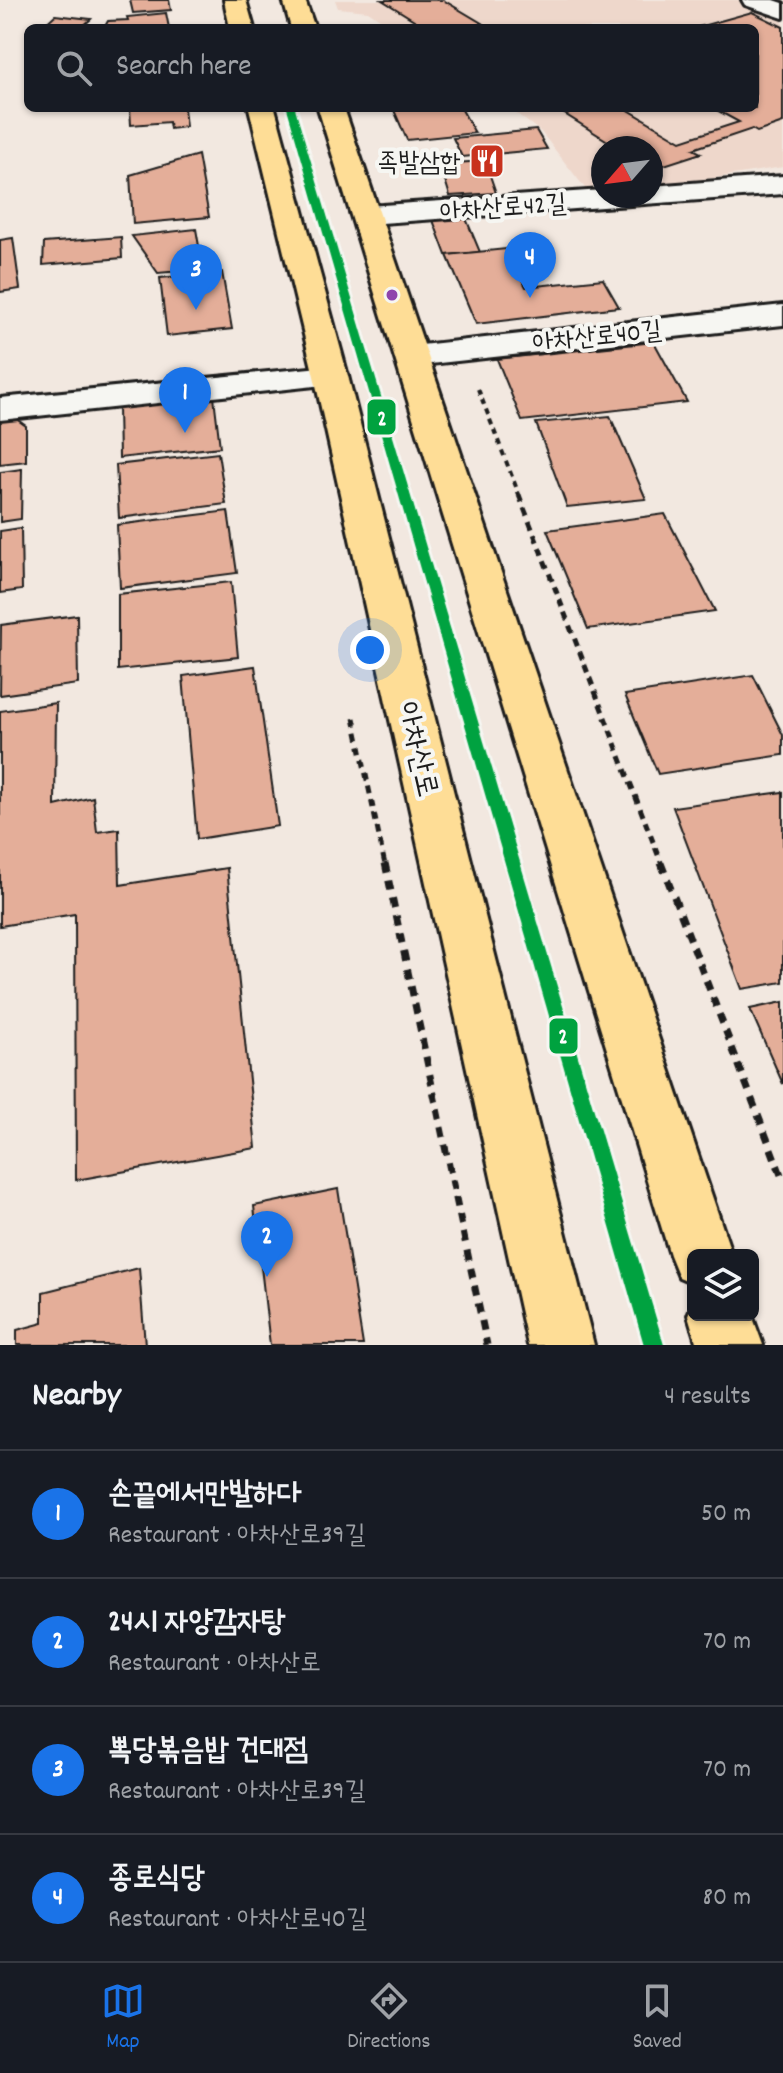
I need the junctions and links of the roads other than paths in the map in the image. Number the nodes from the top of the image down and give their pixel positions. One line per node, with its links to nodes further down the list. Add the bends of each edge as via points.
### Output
1 (235, 0): 5 (main road)
2 (294, 0): 6 (main road)
3 (753, 0): 4 (street)
4 (783, 11)
5 (241, 24)
6 (302, 24)
7 (263, 112): 15 (main road, 아차산로)
8 (332, 112): 12 (main road)
9 (783, 185): 10 (street)
10 (663, 194)
11 (591, 199): 12 (street, 아차산로42길)
12 (368, 215): 14 (main road)
13 (783, 315): 14 (street, 아차산로40길)
14 (412, 356): 17 (main road)
15 (331, 376): 16 (street); 19 (main road, 아차산로)
16 (2, 406)
17 (699, 1249)
18 (722, 1321): 20 (main road)
19 (561, 1345)
20 (730, 1345)

